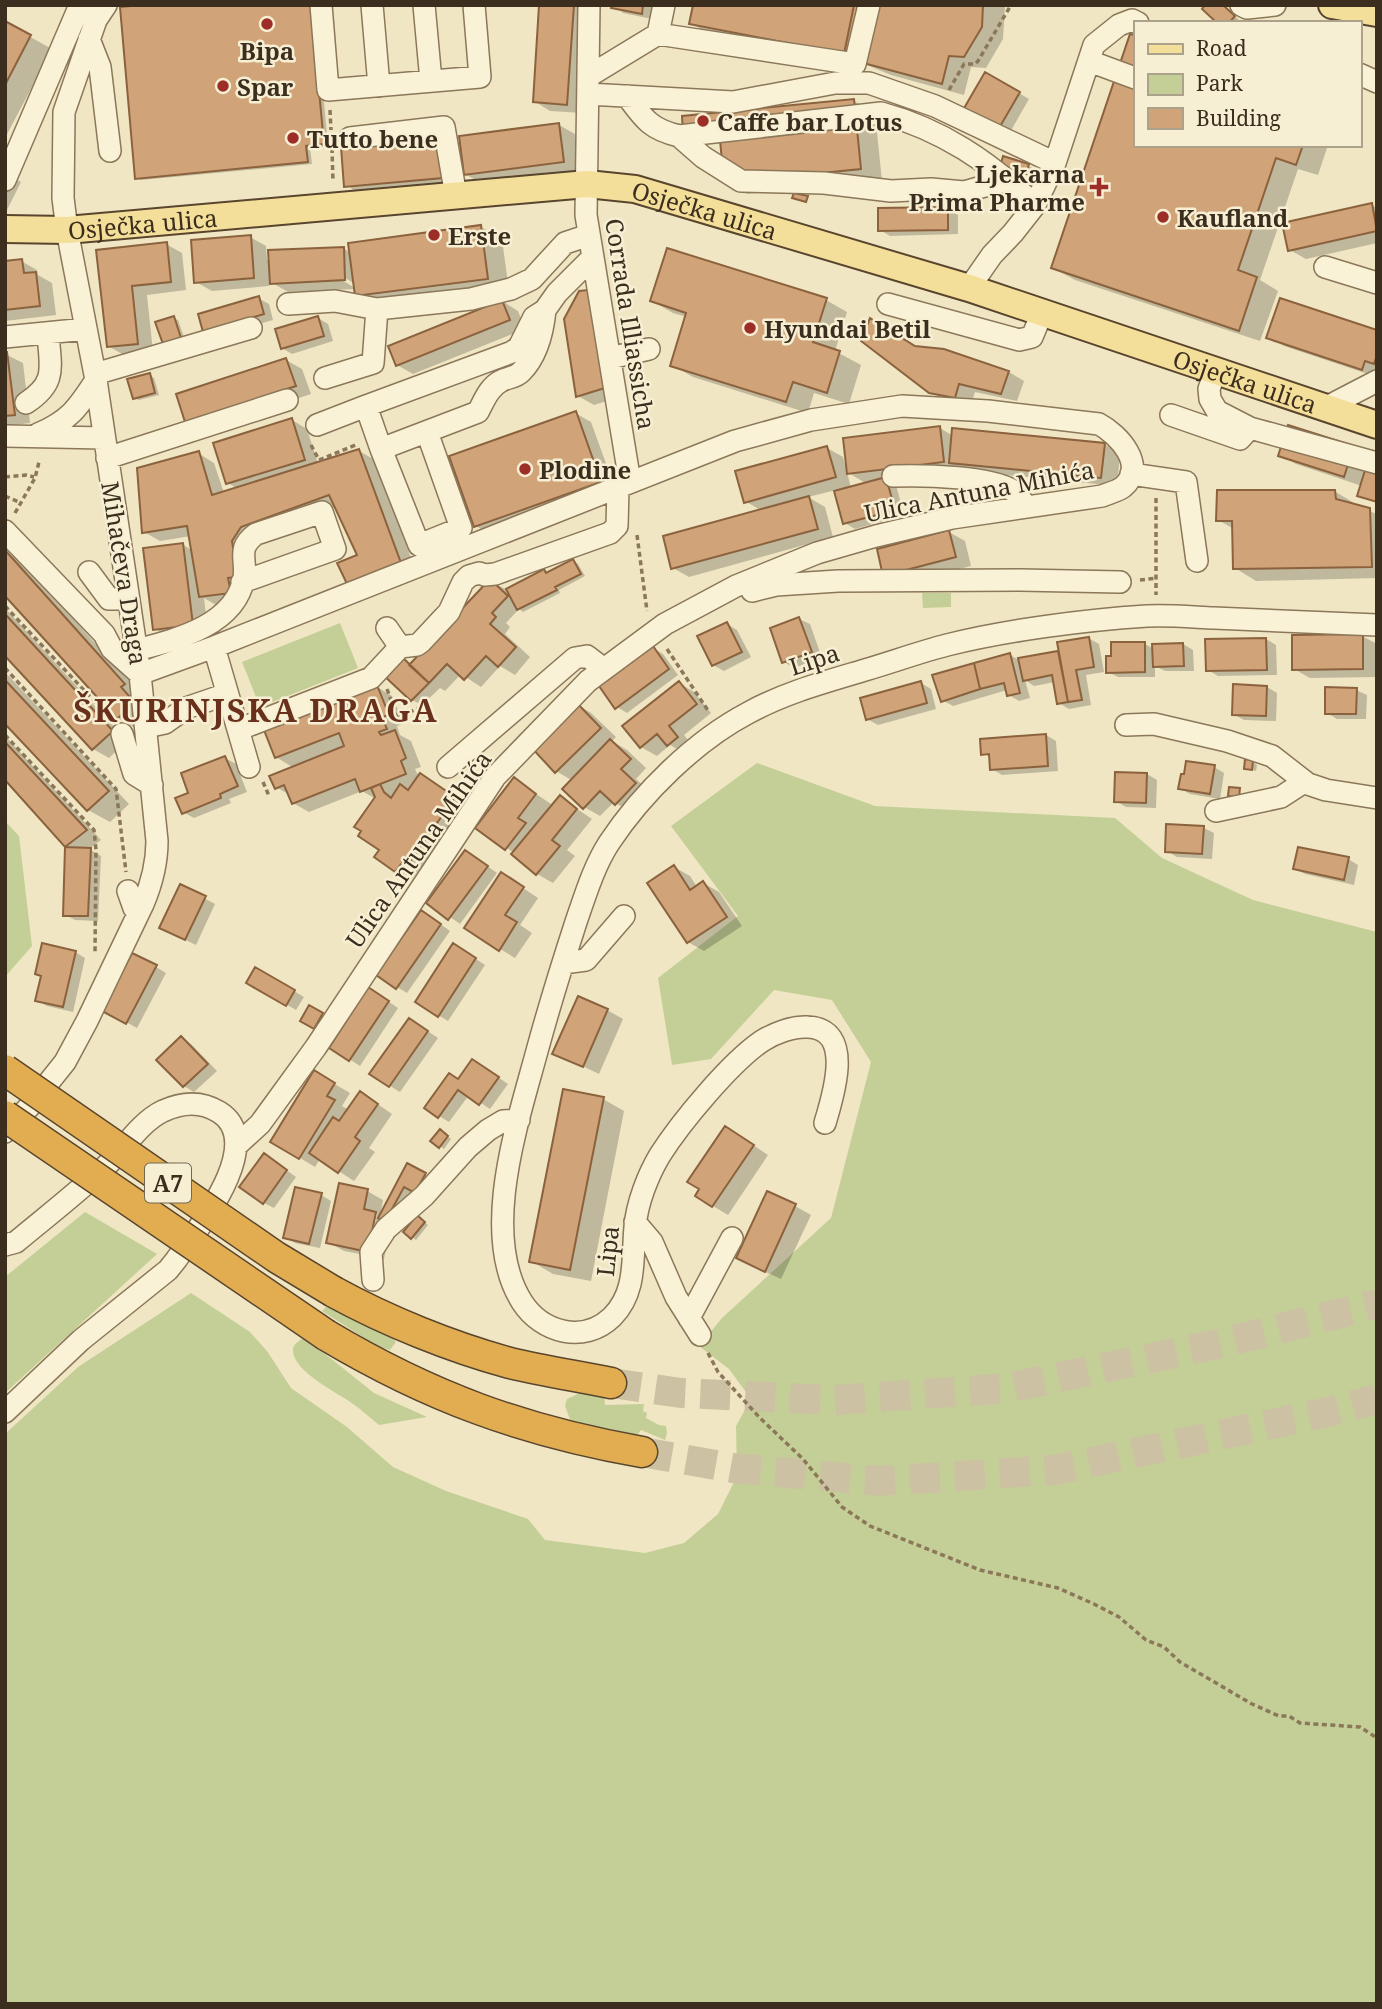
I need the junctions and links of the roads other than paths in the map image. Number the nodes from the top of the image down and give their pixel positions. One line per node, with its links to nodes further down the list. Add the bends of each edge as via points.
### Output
1 (80, 5): 28 (street)
2 (321, 5): 22 (street, via 328,90)
3 (372, 5): 22 (street)
4 (424, 5): 19 (street)
5 (474, 5): 19 (street, via 480,77)
6 (589, 5): 21 (street, Corrada Illiassicha)
7 (664, 5): 15 (street)
8 (869, 5): 15 (street, via 855,64)
9 (1241, 5): 10 (street)
10 (1275, 5)
11 (1332, 5): 12 (main road)
12 (1377, 13)
13 (98, 17): 26 (street); 34 (street, Mihačeva Draga, via 64,112)
14 (1134, 21): 16 (street, via 1119,25 1094,46)
15 (658, 34): 21 (street)
16 (1089, 61): 18 (street); 27 (street)
17 (1361, 75): 20 (street)
18 (1134, 78)
19 (431, 81): 22 (street)
20 (1377, 82)
21 (588, 85): 23 (street); 30 (street, Corrada Illiassicha)
22 (379, 86)
23 (631, 101): 24 (street, via 659,131); 27 (street, via 733,103 835,83 869,83 940,108)
24 (679, 136): 29 (street, via 741,181 964,192); 29 (street, via 881,113 951,140)
25 (350, 138): 31 (street, via 444,127)
26 (110, 151)
27 (1055, 163): 32 (street)
28 (5, 180)
29 (1006, 180): 32 (street)
30 (587, 184): 31 (main road, Osječka ulica); 35 (street, Corrada Illiassicha); 39 (main road, Osječka ulica, via 635,188)
31 (456, 196): 34 (main road, Osječka ulica)
32 (1035, 205): 39 (street)
33 (5, 229): 34 (main road, Osječka ulica)
34 (67, 230): 46 (street, Mihačeva Draga)
35 (589, 234): 36 (street, Corrada Illiassicha); 42 (street, via 565,243 532,279 512,289 471,299)
36 (593, 257): 43 (street); 50 (street, Corrada Illiassicha)
37 (1325, 267): 38 (street)
38 (1377, 283)
39 (969, 288): 44 (main road, Osječka ulica)
40 (288, 304): 42 (street, via 335,300)
41 (888, 304): 44 (street, via 1019,340 1032,337)
42 (377, 309): 53 (street, via 373,363)
43 (545, 310): 57 (street, via 534,317 512,352); 63 (street, via 543,330 522,371 499,381 478,412)
44 (1042, 313): 51 (main road, Osječka ulica)
45 (251, 328): 52 (street)
46 (86, 329): 47 (street); 52 (street, Mihačeva Draga)
47 (48, 333): 48 (street); 56 (street, via 51,373 44,390)
48 (5, 337)
49 (649, 349): 50 (street)
50 (610, 358): 71 (street, Corrada Illiassicha)
51 (1215, 372): 58 (main road, Osječka ulica); 62 (street, via 1209,389 1217,411)
52 (96, 377): 65 (street, via 71,416); 67 (street, Mihačeva Draga)
53 (325, 378)
54 (1377, 381): 58 (street)
55 (287, 400): 67 (street)
56 (26, 403)
57 (366, 406): 60 (street); 66 (street)
58 (1325, 408): 61 (main road, Osječka ulica)
59 (1171, 415): 62 (street, via 1240,439)
60 (317, 425)
61 (1377, 425)
62 (1250, 428): 68 (street)
63 (427, 432): 66 (street); 66 (street, via 461,528 419,545)
64 (5, 436): 65 (street)
65 (34, 436): 67 (street)
66 (379, 443)
67 (105, 448): 79 (street, Mihačeva Draga)
68 (1377, 463)
69 (1130, 474): 71 (street, Ulica Antuna Mihića, via 1133,462 1121,440 1099,425 902,406 758,435); 72 (street, Ulica Antuna Mihića, via 1122,488 1102,496); 74 (street, via 1186,482)
70 (893, 476): 72 (street, via 948,477 999,485 1016,493)
71 (624, 485): 82 (street, Ulica Antuna Mihića); 83 (street, Corrada Illiassicha, via 617,526 610,533 495,574 469,576 450,612 421,642)
72 (1026, 507): 78 (street, Ulica Antuna Mihića, via 876,536 817,553)
73 (8, 526): 86 (street, via 104,634 112,649)
74 (1198, 561)
75 (89, 572): 79 (street, via 109,599)
76 (242, 582): 84 (street, via 234,600 210,624 174,641)
77 (1120, 582): 78 (street, via 838,581 776,585 745,593)
78 (736, 586): 85 (street, Ulica Antuna Mihića, via 665,624)
79 (128, 599): 84 (street, Mihačeva Draga)
80 (1377, 625): 101 (street, Lipa, via 1150,616 1044,628 950,645 778,698 718,732 659,780 625,819 605,849)
81 (387, 628): 83 (street)
82 (214, 647): 86 (street, Ulica Antuna Mihića); 87 (street)
83 (400, 647): 90 (street, via 364,682)
84 (136, 650): 86 (street, Mihačeva Draga)
85 (604, 669): 93 (street, via 587,656 575,657); 109 (street, Ulica Antuna Mihića, via 495,777 316,1047 260,1124)
86 (140, 674): 89 (street, Mihačeva Draga)
87 (227, 694): 89 (street); 92 (street)
88 (1126, 725): 94 (street, via 1154,724 1227,741 1272,756)
89 (146, 727): 95 (street, Mihačeva Draga)
90 (245, 727)
91 (122, 734): 95 (street, via 134,774)
92 (248, 767)
93 (448, 767)
94 (1304, 782): 96 (street); 97 (street, via 1281,797)
95 (152, 785): 99 (street, Mihačeva Draga, via 157,858)
96 (1377, 798)
97 (1216, 811)
98 (128, 891): 99 (street)
99 (138, 914): 103 (street, Mihačeva Draga)
100 (624, 916): 101 (street, via 586,960)
101 (563, 963): 106 (street, Lipa)
102 (95, 965): 103 (street, via 94,984)
103 (100, 991): 108 (street, Mihačeva Draga, via 65,1062)
104 (5, 1070): 114 (highway, A7, bridge, via 276,1257 361,1306 459,1347)
105 (5, 1116): 116 (highway, A7, bridge, via 326,1335 402,1378 495,1417)
106 (519, 1119): 110 (street, Lipa, via 503,1198 504,1239 513,1284 536,1320 555,1331 574,1333 607,1321 629,1291); 113 (street, via 488,1130 386,1229 371,1252)
107 (825, 1124): 110 (street, Lipa, via 838,1064 836,1047 825,1032 814,1027 778,1033 761,1042 716,1084 660,1156)
108 (5, 1132)
109 (237, 1145): 112 (street, via 227,1117 203,1104 160,1112 106,1166 16,1242); 115 (street, via 226,1181 168,1270 81,1340)
110 (635, 1222): 111 (street, via 652,1242 695,1327)
111 (732, 1238)
112 (5, 1245)
113 (373, 1280)
114 (611, 1383)
115 (5, 1412)
116 (642, 1452)

